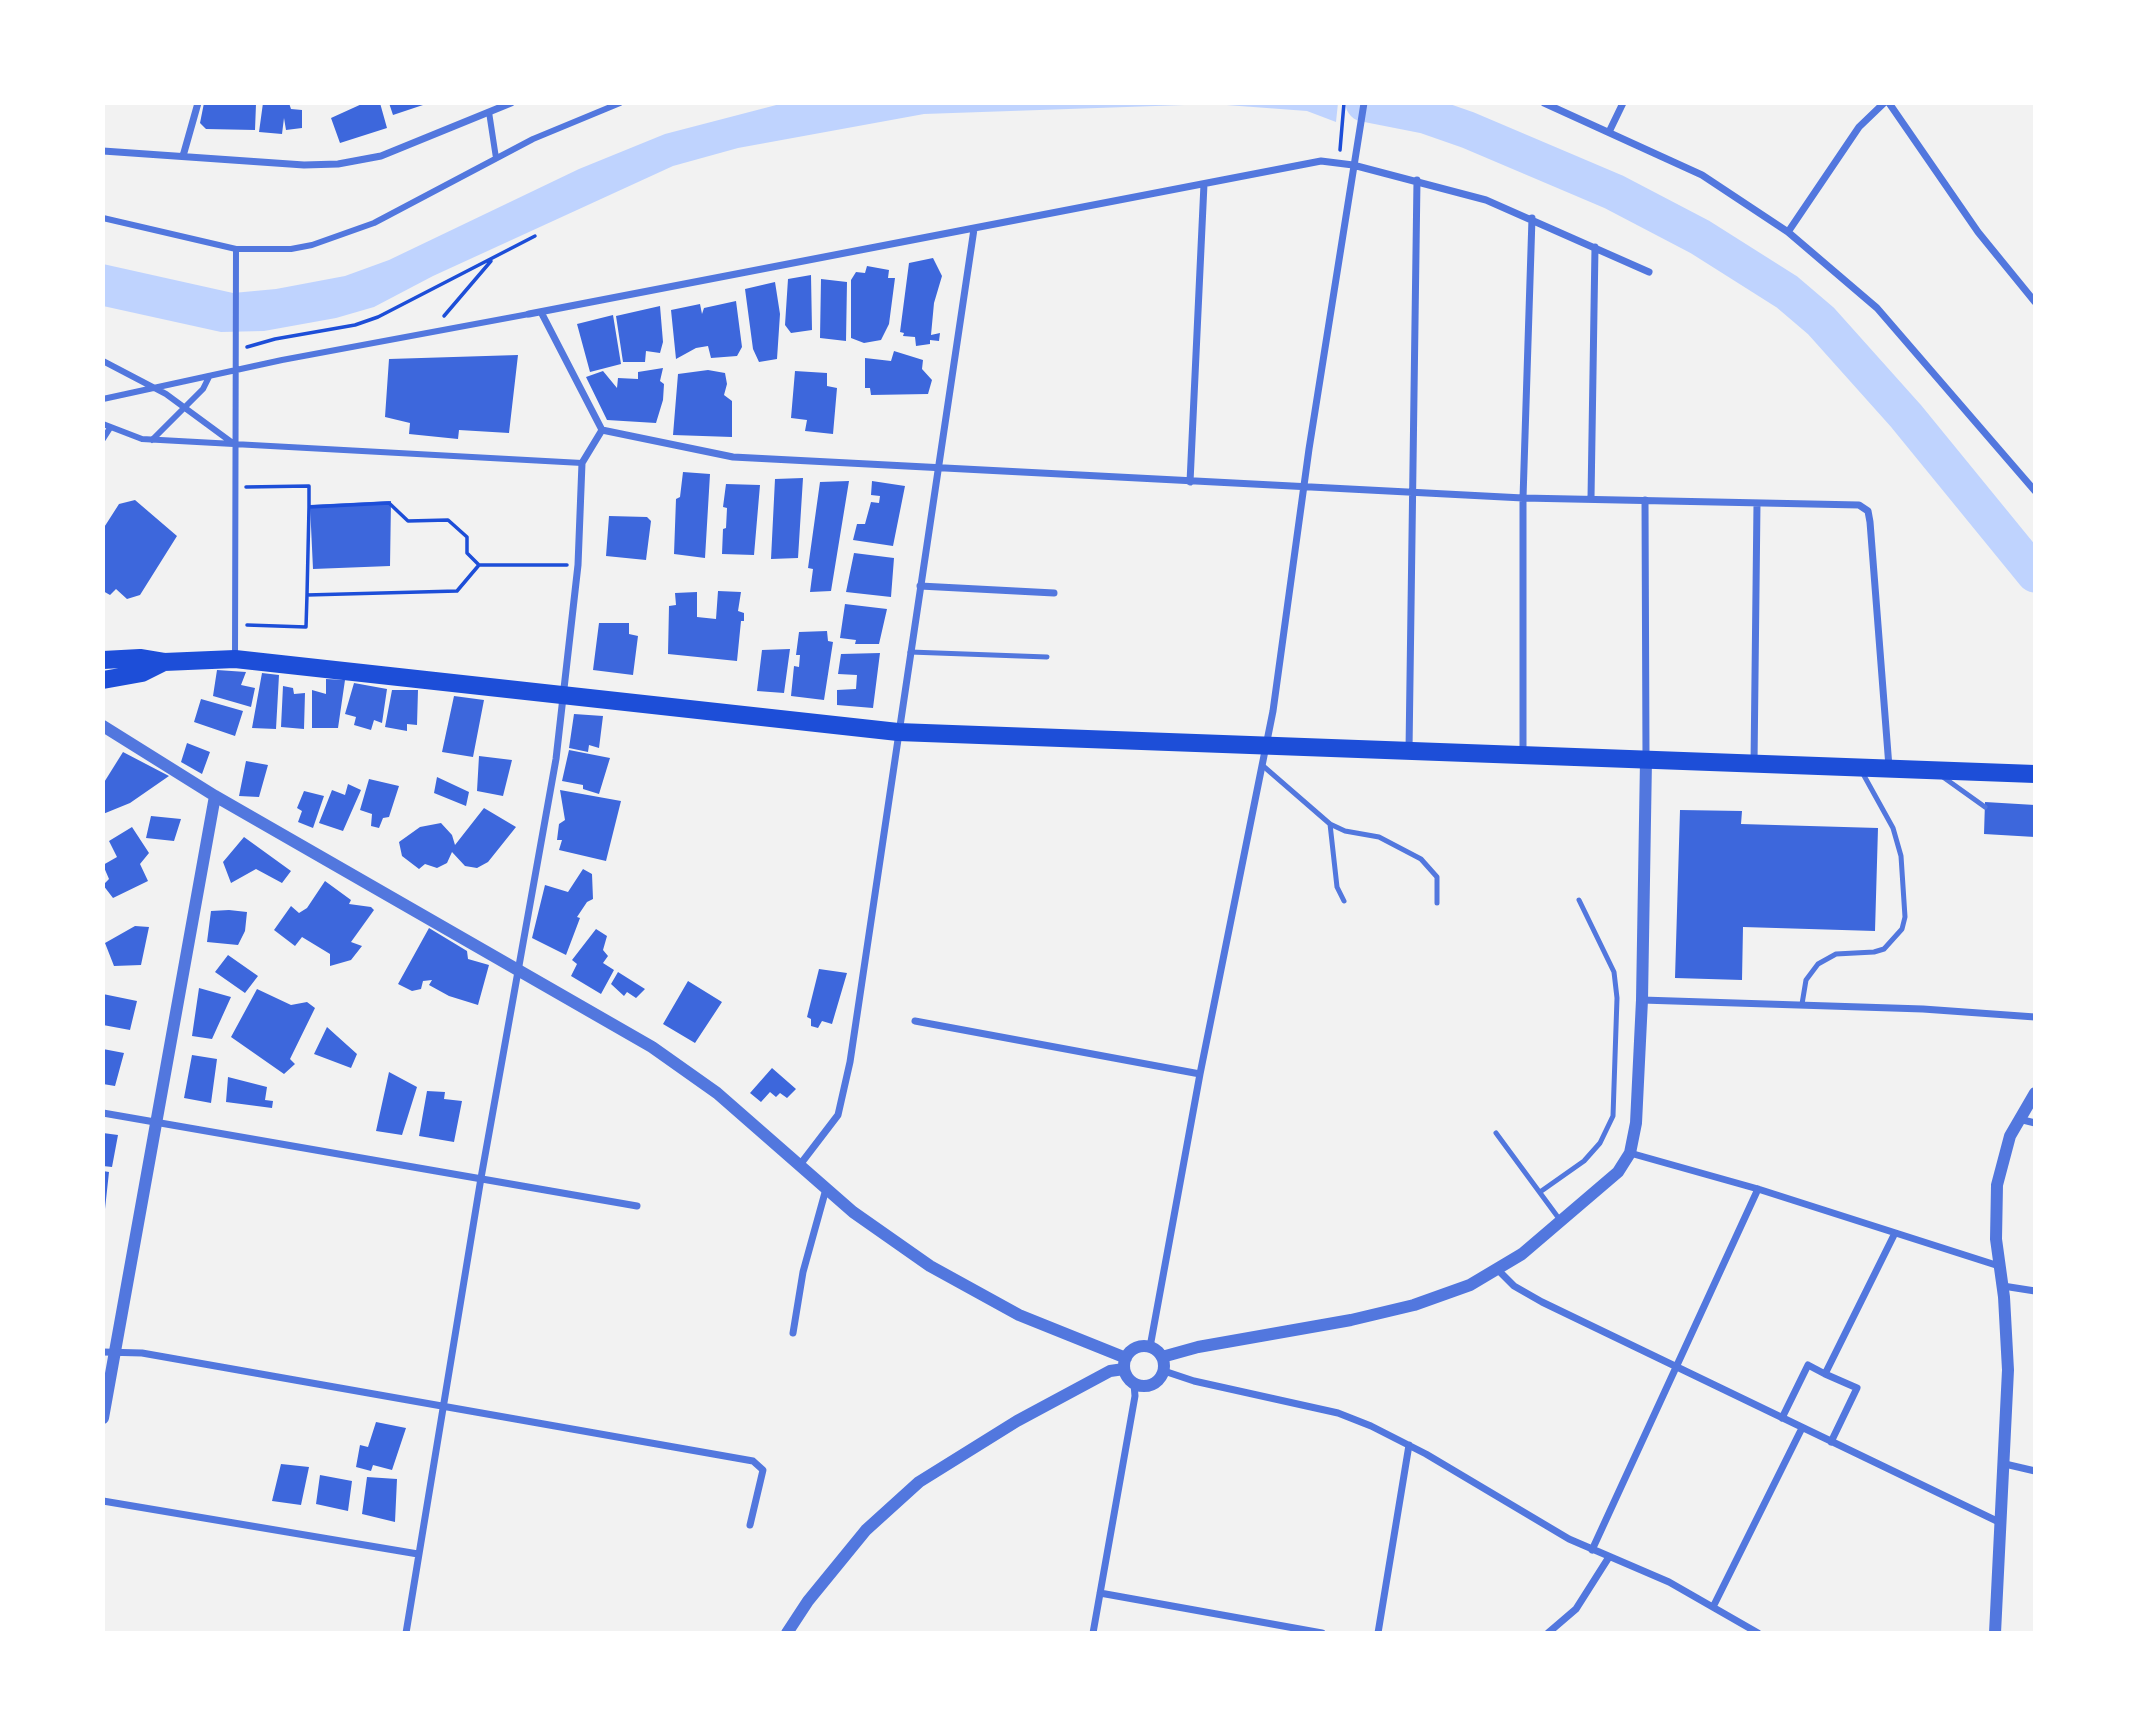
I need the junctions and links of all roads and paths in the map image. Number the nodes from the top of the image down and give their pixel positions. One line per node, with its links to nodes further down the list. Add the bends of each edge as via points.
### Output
1 (198, 103): 13 (street)
2 (511, 103): 9 (street)
3 (620, 103): 14 (street)
4 (1344, 103): 11 (path)
5 (1364, 103): 15 (street)
6 (1544, 103): 10 (street)
7 (1623, 103): 10 (street)
8 (1886, 103): 21 (street, via 1859,127); 27 (street, via 1978,232)
9 (488, 108): 13 (street, via 392,152 359,161 314,165); 14 (street)
10 (1609, 132): 21 (street, via 1702,175)
11 (1341, 135)
12 (103, 151): 13 (street)
13 (183, 156)
14 (495, 158): 24 (street, via 349,234 291,249)
15 (1353, 165): 16 (street); 17 (street, via 1311,162); 47 (street)
16 (1417, 180): 19 (street); 49 (street)
17 (1204, 184): 20 (street); 45 (street)
18 (103, 218): 24 (street)
19 (1532, 218): 23 (street); 50 (street)
20 (974, 229): 28 (street); 44 (street)
21 (1788, 232): 48 (street, via 1877,308)
22 (535, 236): 25 (path)
23 (1595, 247): 26 (street); 51 (street)
24 (236, 249): 31 (street)
25 (494, 257): 30 (path); 31 (path, via 378,317)
26 (1649, 272)
27 (2035, 302)
28 (541, 312): 29 (street); 39 (street)
29 (529, 314): 30 (street)
30 (429, 333): 33 (street)
31 (235, 351): 33 (street)
32 (103, 361): 35 (street)
33 (235, 371): 34 (street); 42 (street)
34 (209, 377): 35 (street); 37 (street)
35 (156, 389): 36 (street); 37 (street)
36 (103, 399)
37 (186, 408): 41 (street); 42 (street)
38 (107, 426): 40 (street); 41 (street)
39 (602, 430): 43 (street); 44 (street, via 733,457)
40 (103, 439)
41 (152, 440): 42 (street)
42 (234, 444): 43 (street); 46 (street)
43 (582, 463): 56 (street)
44 (939, 469): 45 (street); 57 (street)
45 (1190, 482): 47 (street)
46 (233, 487): 54 (path, via 309,486); 60 (street)
47 (1304, 488): 49 (street); 72 (street)
48 (2035, 491)
49 (1412, 494): 50 (street); 70 (street)
50 (1523, 498): 51 (street); 71 (street)
51 (1591, 498): 52 (street)
52 (1645, 499): 53 (street); 73 (street)
53 (1757, 503): 74 (street); 76 (street, via 1859,505 1866,509)
54 (309, 507): 55 (path, via 389,503 408,521 448,520 467,537 467,553); 59 (path)
55 (479, 565): 56 (path); 59 (path, via 457,591)
56 (578, 565): 67 (street)
57 (920, 586): 58 (street); 61 (street)
58 (1054, 593)
59 (307, 595): 60 (path, via 306,627)
60 (235, 625): 63 (street)
61 (909, 652): 62 (lane); 69 (street)
62 (1047, 657)
63 (235, 659): 65 (main road); 67 (main road)
64 (103, 660): 65 (main road)
65 (164, 662): 66 (main road, via 142,673)
66 (103, 680)
67 (564, 694): 69 (main road); 85 (street)
68 (103, 726): 79 (street)
69 (898, 732): 72 (main road); 98 (street, via 843,1101 838,1115)
70 (1409, 751): 71 (main road); 72 (main road)
71 (1523, 755): 73 (main road)
72 (1263, 756): 81 (lane); 90 (street)
73 (1646, 760): 74 (main road); 86 (street)
74 (1755, 764): 75 (main road)
75 (1860, 769): 76 (main road); 87 (lane, via 1893,828 1901,856 1905,917 1902,929 1884,949 1836,954 1818,964 1807,980)
76 (1889, 769): 77 (main road)
77 (1935, 771): 78 (main road); 80 (lane)
78 (2035, 774)
79 (215, 796): 85 (street); 94 (street)
80 (1985, 807)
81 (1330, 824): 83 (lane, via 1337,887); 84 (lane, via 1379,837 1422,859 1437,877)
82 (1579, 900): 102 (lane, via 1614,972 1613,1116 1605,1136 1584,1161)
83 (1344, 901)
84 (1437, 903)
85 (518, 967): 98 (street, via 690,1072); 99 (street)
86 (1642, 1000): 87 (street); 97 (street, via 1636,1124)
87 (1802, 1004): 88 (street)
88 (2035, 1017)
89 (915, 1021): 90 (street)
90 (1200, 1074): 111 (street)
91 (2035, 1093): 93 (street)
92 (103, 1113): 94 (street)
93 (2018, 1119): 95 (street); 106 (street, via 2005,1147 1997,1185)
94 (157, 1122): 99 (street); 112 (street)
95 (2035, 1122)
96 (1496, 1133): 102 (lane)
97 (1630, 1153): 101 (street); 104 (street, via 1608,1183)
98 (799, 1167): 100 (street)
99 (481, 1178): 103 (street); 119 (street)
100 (826, 1189): 110 (street, via 806,1259); 114 (street, via 960,1284)
101 (1758, 1189): 105 (street); 115 (street)
102 (1540, 1192): 104 (lane)
103 (637, 1206)
104 (1562, 1222): 107 (street)
105 (1895, 1233): 106 (street); 117 (street)
106 (1999, 1266): 108 (street)
107 (1498, 1270): 113 (street, via 1414,1305); 115 (street, via 1530,1296)
108 (2003, 1286): 109 (street); 125 (street)
109 (2035, 1292)
110 (793, 1333)
111 (1150, 1347): 113 (street); 114 (street, via 1134,1349)
112 (109, 1353): 119 (street, via 142,1353); 120 (street)
113 (1162, 1357): 116 (street)
114 (1125, 1363): 118 (street); 137 (street, via 980,1442 919,1482 866,1530)
115 (1677, 1368): 121 (street); 130 (street)
116 (1164, 1371): 118 (street, via 1152,1385); 124 (street, via 1338,1413)
117 (1825, 1374): 121 (street, via 1808,1366); 123 (street, via 1857,1388)
118 (1134, 1384): 133 (street)
119 (444, 1409): 129 (street, via 759,1463 763,1470); 131 (street)
120 (103, 1418)
121 (1782, 1418): 122 (street)
122 (1802, 1428): 123 (street); 134 (street)
123 (1830, 1442): 128 (street)
124 (1409, 1445): 130 (street); 140 (street)
125 (2005, 1464): 126 (street); 128 (street)
126 (2035, 1471)
127 (103, 1501): 131 (street)
128 (2002, 1523): 144 (street)
129 (750, 1525)
130 (1592, 1550): 132 (street)
131 (418, 1554): 136 (street)
132 (1609, 1557): 134 (street, via 1654,1574); 141 (street, via 1576,1609)
133 (1100, 1593): 138 (street); 139 (street)
134 (1713, 1607): 135 (street)
135 (1742, 1624): 142 (street); 143 (street)
136 (406, 1633)
137 (787, 1633)
138 (1093, 1633)
139 (1322, 1633)
140 (1378, 1633)
141 (1548, 1633)
142 (1738, 1633)
143 (1758, 1633)
144 (1996, 1633)

